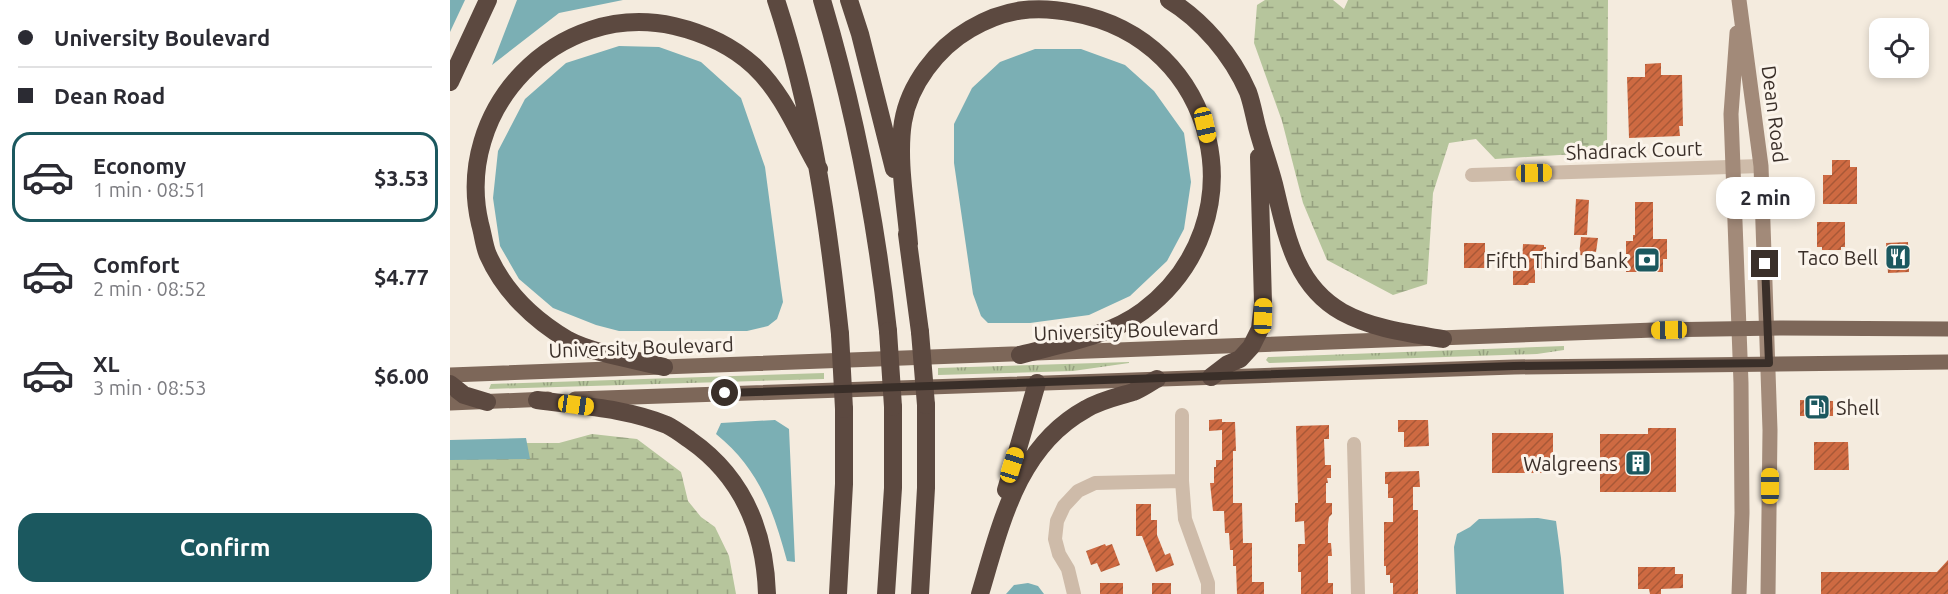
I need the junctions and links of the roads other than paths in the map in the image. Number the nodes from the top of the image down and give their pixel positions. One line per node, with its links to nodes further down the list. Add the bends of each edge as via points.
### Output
1 (488, 0): 6 (highway)
2 (776, 0): 10 (highway, via 795,62)
3 (822, 0): 37 (highway, bridge, via 856,128 882,268 893,407 893,488)
4 (849, 0): 12 (highway, via 889,143)
5 (1168, 0): 7 (highway, via 1185,10 1226,52 1248,92)
6 (450, 82)
7 (1258, 131): 16 (highway, via 1292,254 1321,297 1365,323); 17 (highway, via 1263,316)
8 (1761, 166): 9 (street, Shadrack Court); 9 (main road, Dean Road, via 1739,0 1731,114); 13 (main road, Dean Road)
9 (1733, 167): 11 (street, Shadrack Court); 14 (main road, Dean Road)
10 (819, 169): 22 (highway, via 780,98 755,67 728,45 696,31 636,21 600,26 569,37 537,57 508,89 488,123 477,161 476,204 487,254 505,285 533,316 569,341); 36 (highway, bridge, via 831,247 844,409)
11 (1472, 175)
12 (909, 244): 18 (highway, via 902,142 907,106 933,60 960,35 988,18 1022,9 1054,9 1093,16 1123,30 1150,46 1172,67 1205,125 1212,155 1208,213 1197,243 1180,273 1141,312 1110,329); 38 (highway, bridge, via 926,405)
13 (1768, 328): 14 (main road, University Boulevard); 15 (main road, University Boulevard); 20 (main road, Dean Road)
14 (1738, 329): 16 (main road, University Boulevard); 21 (main road, Dean Road)
15 (1948, 329)
16 (1443, 339): 17 (main road, University Boulevard)
17 (1251, 347): 18 (main road, University Boulevard); 24 (highway)
18 (1020, 355): 22 (main road, University Boulevard)
19 (1948, 362): 20 (main road)
20 (1769, 363): 21 (main road); 44 (main road, Dean Road)
21 (1740, 364): 24 (main road, via 1514,366); 43 (main road, Dean Road)
22 (664, 368): 23 (main road, University Boulevard)
23 (450, 375)
24 (1211, 377): 25 (main road)
25 (1157, 379): 26 (main road); 34 (highway, via 1134,392 1095,404 1057,429 1028,464)
26 (1037, 383): 28 (main road); 34 (highway, via 1006,485)
27 (450, 384): 29 (highway, via 464,395)
28 (537, 400): 29 (main road); 35 (highway, via 638,416 669,426 699,446 723,468 747,503 762,548)
29 (487, 402): 30 (main road)
30 (450, 403)
31 (1182, 415): 33 (street)
32 (1354, 444): 42 (street)
33 (1182, 481): 40 (street, via 1095,483 1077,491 1057,521 1055,539); 41 (street, via 1185,519 1208,583)
34 (1005, 510): 39 (highway)
35 (767, 594)
36 (838, 594)
37 (886, 594)
38 (920, 594)
39 (980, 594)
40 (1074, 594)
41 (1208, 594)
42 (1358, 594)
43 (1739, 594)
44 (1768, 594)

